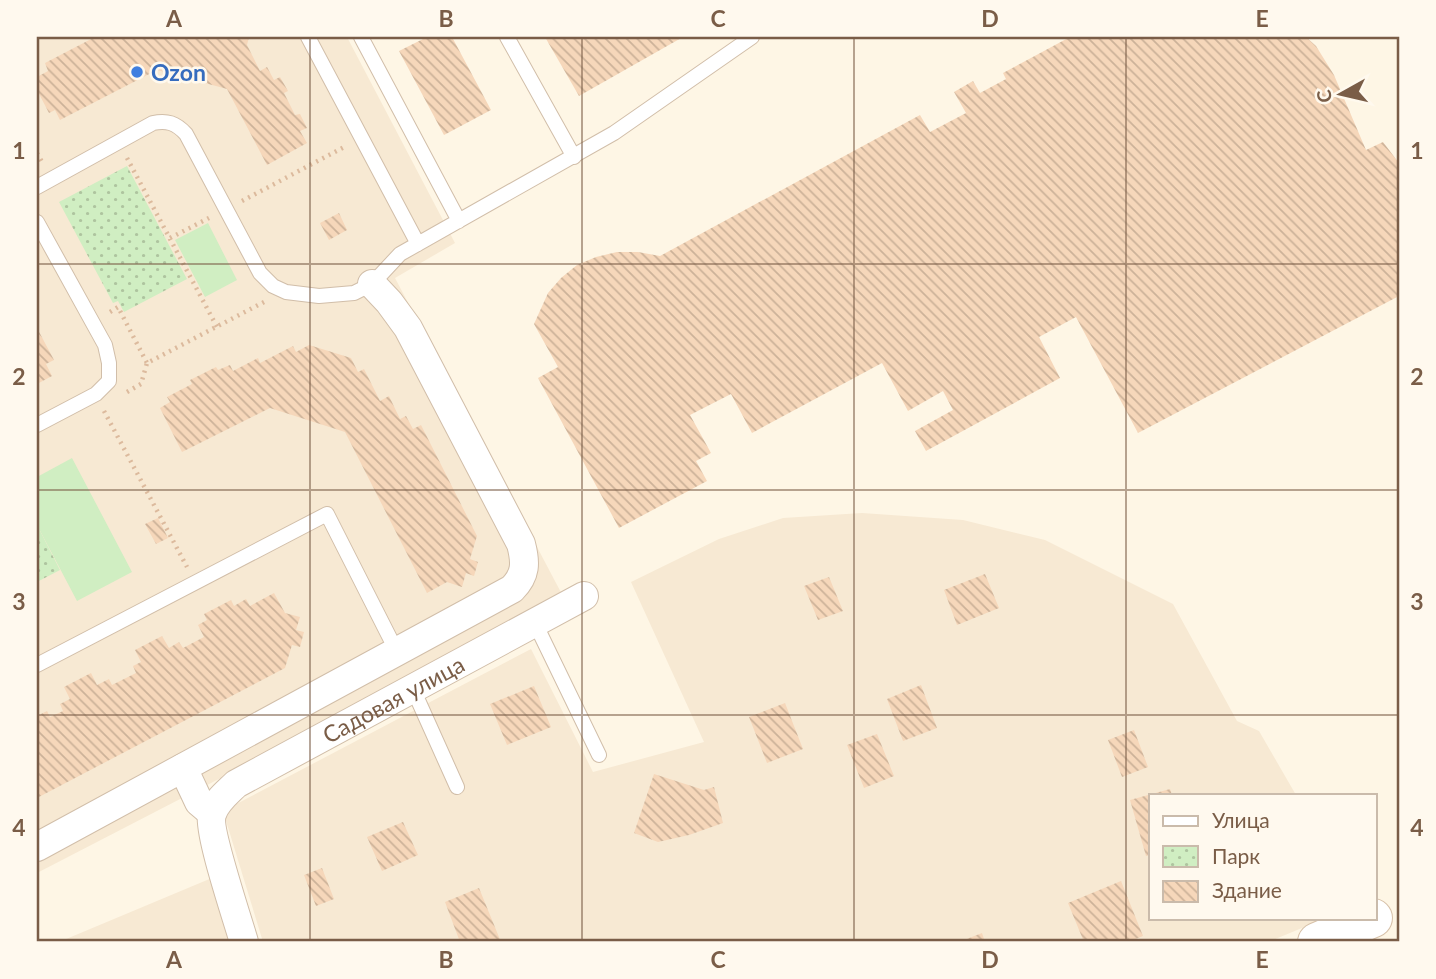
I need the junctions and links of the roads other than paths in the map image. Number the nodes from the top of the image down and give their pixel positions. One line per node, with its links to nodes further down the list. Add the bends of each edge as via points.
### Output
1 (307, 37): 9 (lane)
2 (361, 37): 7 (lane)
3 (507, 37): 5 (lane)
4 (752, 37): 5 (lane)
5 (574, 157): 7 (lane)
6 (37, 187): 10 (lane, via 153,123 171,122 186,134 260,273 273,286 289,293 320,296 354,293)
7 (459, 221): 9 (lane)
8 (37, 222): 11 (lane, via 104,345 109,363 109,381 99,400)
9 (418, 244): 10 (lane, via 389,263)
10 (372, 284): 14 (street, via 408,328 521,544 525,568 512,589)
11 (37, 425)
12 (584, 596): 13 (street, Садовая улица)
13 (535, 624): 16 (street, Садовая улица); 17 (lane)
14 (397, 652): 15 (lane, via 327,514); 18 (street)
15 (37, 665)
16 (413, 689): 19 (lane); 20 (street, Садовая улица, via 236,784)
17 (599, 755)
18 (183, 768): 20 (street, via 199,802); 21 (street)
19 (457, 787)
20 (212, 813): 25 (street, via 212,833)
21 (37, 847)
22 (1399, 905): 23 (street)
23 (1376, 916)
24 (1367, 920): 26 (street)
25 (244, 942)
26 (1317, 942)

